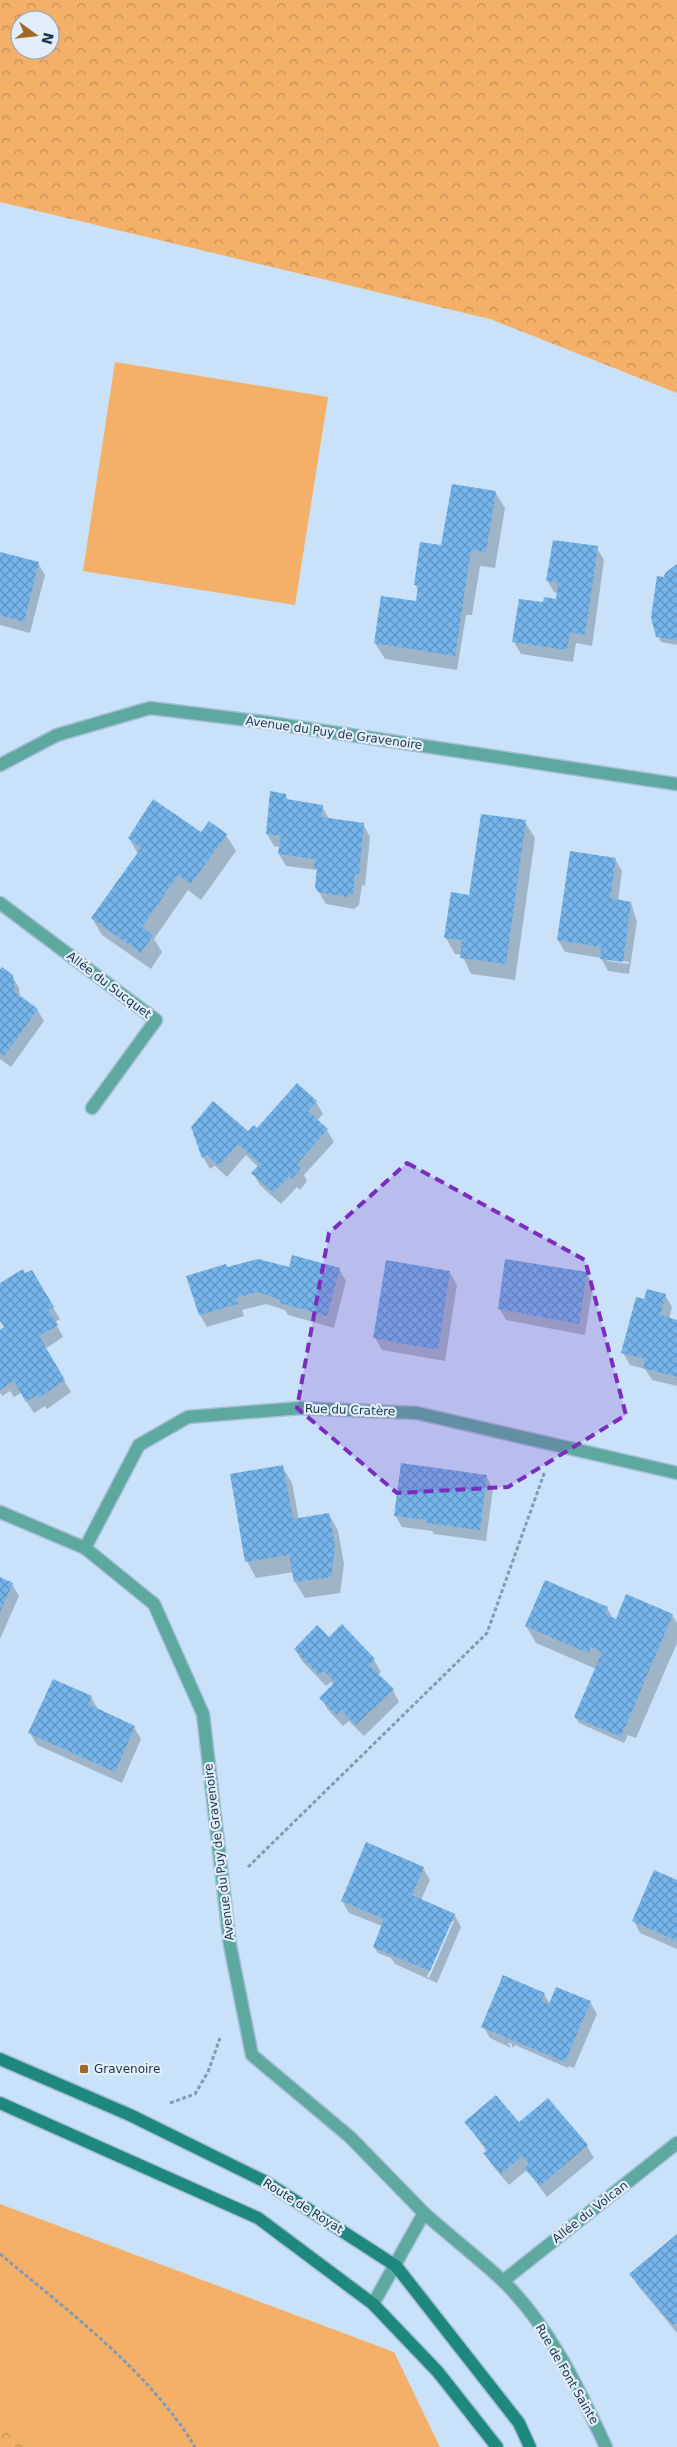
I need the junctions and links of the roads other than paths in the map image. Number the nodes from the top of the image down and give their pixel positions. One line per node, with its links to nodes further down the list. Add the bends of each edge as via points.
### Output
1 (0, 765): 2 (street, Avenue du Puy de Gravenoire, via 57,735 150,708)
2 (677, 784)
3 (0, 903): 4 (street, Allée du Sucquet, via 156,1020)
4 (92, 1108)
5 (677, 1473): 7 (street, Rue du Cratère, via 417,1413 300,1408 188,1417 139,1445)
6 (0, 1512): 7 (street, Avenue du Puy de Gravenoire)
7 (85, 1548): 11 (street, Avenue du Puy de Gravenoire, via 154,1604 203,1714 230,1945 252,2055 350,2137)
8 (0, 2059): 12 (main road, Route de Royat, via 130,2114 266,2182)
9 (0, 2103): 14 (main road, via 258,2218)
10 (677, 2143): 13 (street, Allée du Volcan)
11 (424, 2213): 12 (street); 13 (street, Avenue du Puy de Gravenoire)
12 (396, 2266): 14 (street); 16 (main road, Route de Royat, via 519,2422)
13 (503, 2281): 17 (street, Rue de Font Sainte, via 540,2324 585,2402)
14 (373, 2304): 15 (main road, via 438,2372)
15 (497, 2447)
16 (530, 2447)
17 (606, 2447)

